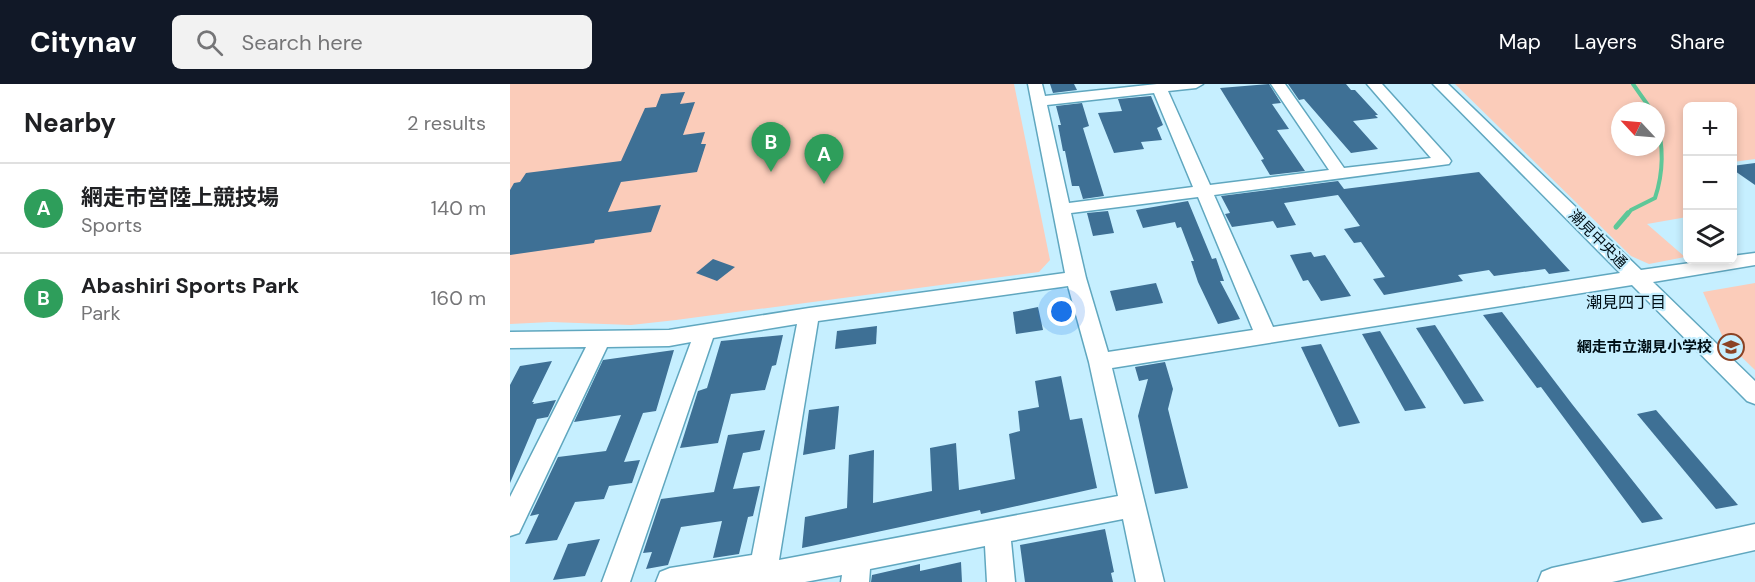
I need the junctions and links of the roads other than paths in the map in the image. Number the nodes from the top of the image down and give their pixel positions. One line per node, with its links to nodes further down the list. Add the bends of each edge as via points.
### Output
1 (1035, 84): 8 (street)
2 (1196, 84): 7 (street)
3 (1278, 84): 9 (street)
4 (1374, 84): 9 (street, via 1443,160)
5 (1440, 84): 14 (street, 潮見中央通)
6 (1129, 88): 7 (street); 8 (street)
7 (1159, 88): 10 (street)
8 (1039, 101): 11 (street)
9 (1339, 173): 10 (street)
10 (1203, 191): 11 (street); 17 (street)
11 (1061, 209): 13 (street)
12 (1755, 259): 14 (street)
13 (1076, 278): 15 (street); 20 (street)
14 (1637, 278): 17 (street); 21 (street, 潮見中央通)
15 (809, 315): 16 (street); 27 (street)
16 (705, 332): 19 (street, via 669,338); 28 (street)
17 (1266, 335): 20 (street)
18 (510, 340): 19 (street)
19 (600, 340): 23 (street)
20 (1100, 362): 22 (street)
21 (1755, 395)
22 (1133, 506): 24 (street); 31 (street)
23 (510, 524)
24 (997, 532): 26 (street); 30 (street)
25 (1755, 537): 32 (street)
26 (856, 571): 27 (street)
27 (762, 576): 29 (street)
28 (616, 582)
29 (670, 582)
30 (1001, 582)
31 (1150, 582)
32 (1552, 582)

